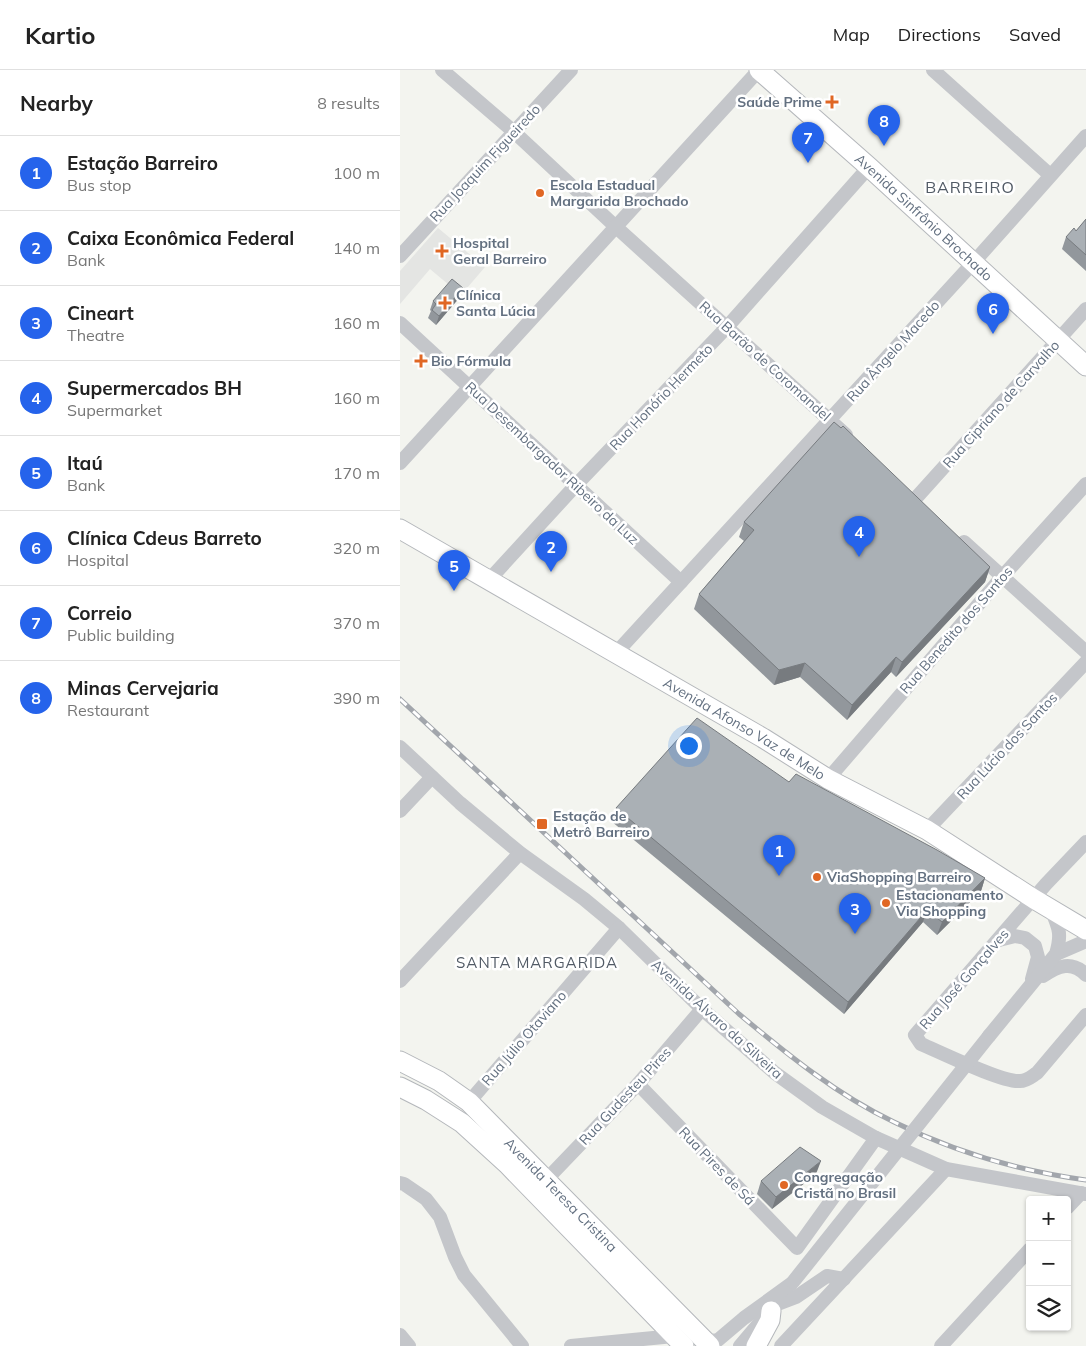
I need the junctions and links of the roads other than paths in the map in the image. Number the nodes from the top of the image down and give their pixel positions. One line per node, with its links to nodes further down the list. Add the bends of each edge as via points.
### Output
1 (442, 70): 5 (street, Rua Barão de Coromandel)
2 (570, 70): 5 (street, Rua Joaquim Figueiredo)
3 (759, 70): 7 (main road, Avenida Sinfrônio Brochado); 9 (street)
4 (934, 70): 8 (street)
5 (514, 131): 9 (street, Rua Barão de Coromandel); 10 (street, Rua Joaquim Figueiredo)
6 (1086, 136): 8 (street, Rua Ângelo Macedo)
7 (868, 167): 11 (main road, Avenida Sinfrônio Brochado); 14 (street, Rua Honório Hermeto)
8 (1050, 176): 11 (street, Rua Ângelo Macedo)
9 (616, 227): 14 (street, Rua Barão de Coromandel); 17 (street)
10 (400, 256)
11 (973, 263): 15 (main road, Avenida Sinfrônio Brochado); 18 (street, Rua Ângelo Macedo)
12 (1086, 309): 15 (street, Rua Cipriano de Carvalho)
13 (400, 323): 17 (street, Rua Desembargador Ribeiro da Luz)
14 (727, 327): 18 (street, Rua Barão de Coromandel); 22 (street, Rua Honório Hermeto)
15 (1058, 340): 16 (main road, Avenida Sinfrônio Brochado); 23 (street, Rua Cipriano de Carvalho)
16 (1086, 366)
17 (470, 387): 20 (street); 22 (street, Rua Desembargador Ribeiro da Luz)
18 (830, 420): 19 (street, Rua Barão de Coromandel); 28 (street, Rua Ângelo Macedo)
19 (859, 446)
20 (400, 464)
21 (1086, 484): 26 (street, Rua Benedito dos Santos)
22 (576, 485): 27 (street, Rua Honório Hermeto); 28 (street, Rua Desembargador Ribeiro da Luz)
23 (916, 498)
24 (400, 529): 27 (main road, Avenida Afonso Vaz de Melo)
25 (952, 531): 26 (street)
26 (1002, 577): 29 (street); 34 (street, Rua Benedito dos Santos)
27 (489, 580): 30 (main road, Avenida Afonso Vaz de Melo)
28 (681, 582): 30 (street, Rua Ângelo Macedo)
29 (1086, 652)
30 (616, 653): 34 (main road, Avenida Afonso Vaz de Melo)
31 (1086, 662): 36 (street, Rua Lúcio dos Santos)
32 (400, 747): 33 (street, Avenida Álvaro da Silveira)
33 (432, 777): 35 (street); 38 (street, Avenida Álvaro da Silveira)
34 (828, 778): 36 (main road, Avenida Afonso Vaz de Melo)
35 (400, 811)
36 (927, 830): 39 (main road, Avenida Afonso Vaz de Melo)
37 (1086, 842): 39 (street, Rua José Gonçalves)
38 (520, 853): 41 (street, Avenida Álvaro da Silveira); 47 (street)
39 (1034, 898): 40 (main road, Avenida Afonso Vaz de Melo); 43 (street, Rua José Gonçalves)
40 (1051, 909): 42 (main road, Avenida Afonso Vaz de Melo); 45 (street, via 1059,929)
41 (619, 928): 49 (street, Avenida Álvaro da Silveira); 54 (street, Rua Júlio Otaviano)
42 (1086, 930)
43 (999, 940): 48 (street, via 1015,936 1025,938 1035,946 1038,957); 50 (street, Rua José Gonçalves, via 915,1035 921,1044 1003,1079 1019,1082 1037,1072)
44 (1086, 941): 45 (street)
45 (1056, 954): 48 (street)
46 (1086, 975): 48 (street, via 1070,966 1057,966)
47 (400, 981)
48 (1030, 984): 63 (street, bridge)
49 (702, 1010): 52 (street, Rua Gudesteu Pires); 55 (street, Avenida Álvaro da Silveira, via 775,1073 822,1107)
50 (1086, 1015)
51 (400, 1061): 54 (main road, Avenida Teresa Cristina, via 439,1081)
52 (638, 1084): 55 (street, Rua Pires de Sá, via 797,1248); 57 (street, Rua Gudesteu Pires)
53 (400, 1087): 66 (main road, Avenida Teresa Cristina, via 462,1123 507,1164)
54 (469, 1102): 57 (main road, Avenida Teresa Cristina)
55 (876, 1138): 56 (street, Avenida Álvaro da Silveira)
56 (946, 1169): 59 (street, Avenida Álvaro da Silveira); 62 (street)
57 (546, 1180): 67 (main road, Avenida Teresa Cristina)
58 (402, 1184): 69 (street, via 426,1199 440,1218 464,1275)
59 (1083, 1194): 60 (street)
60 (1071, 1204)
61 (1026, 1253): 74 (street)
62 (844, 1279): 64 (street, via 826,1276); 73 (street)
63 (792, 1283): 64 (street); 67 (street, via 718,1340)
64 (773, 1308): 71 (street); 72 (main road)
65 (400, 1334): 68 (street)
66 (679, 1341): 67 (main road, via 688,1338); 70 (street)
67 (704, 1345)
68 (409, 1346)
69 (522, 1346)
70 (571, 1346)
71 (740, 1346)
72 (756, 1346)
73 (781, 1346)
74 (940, 1346)

